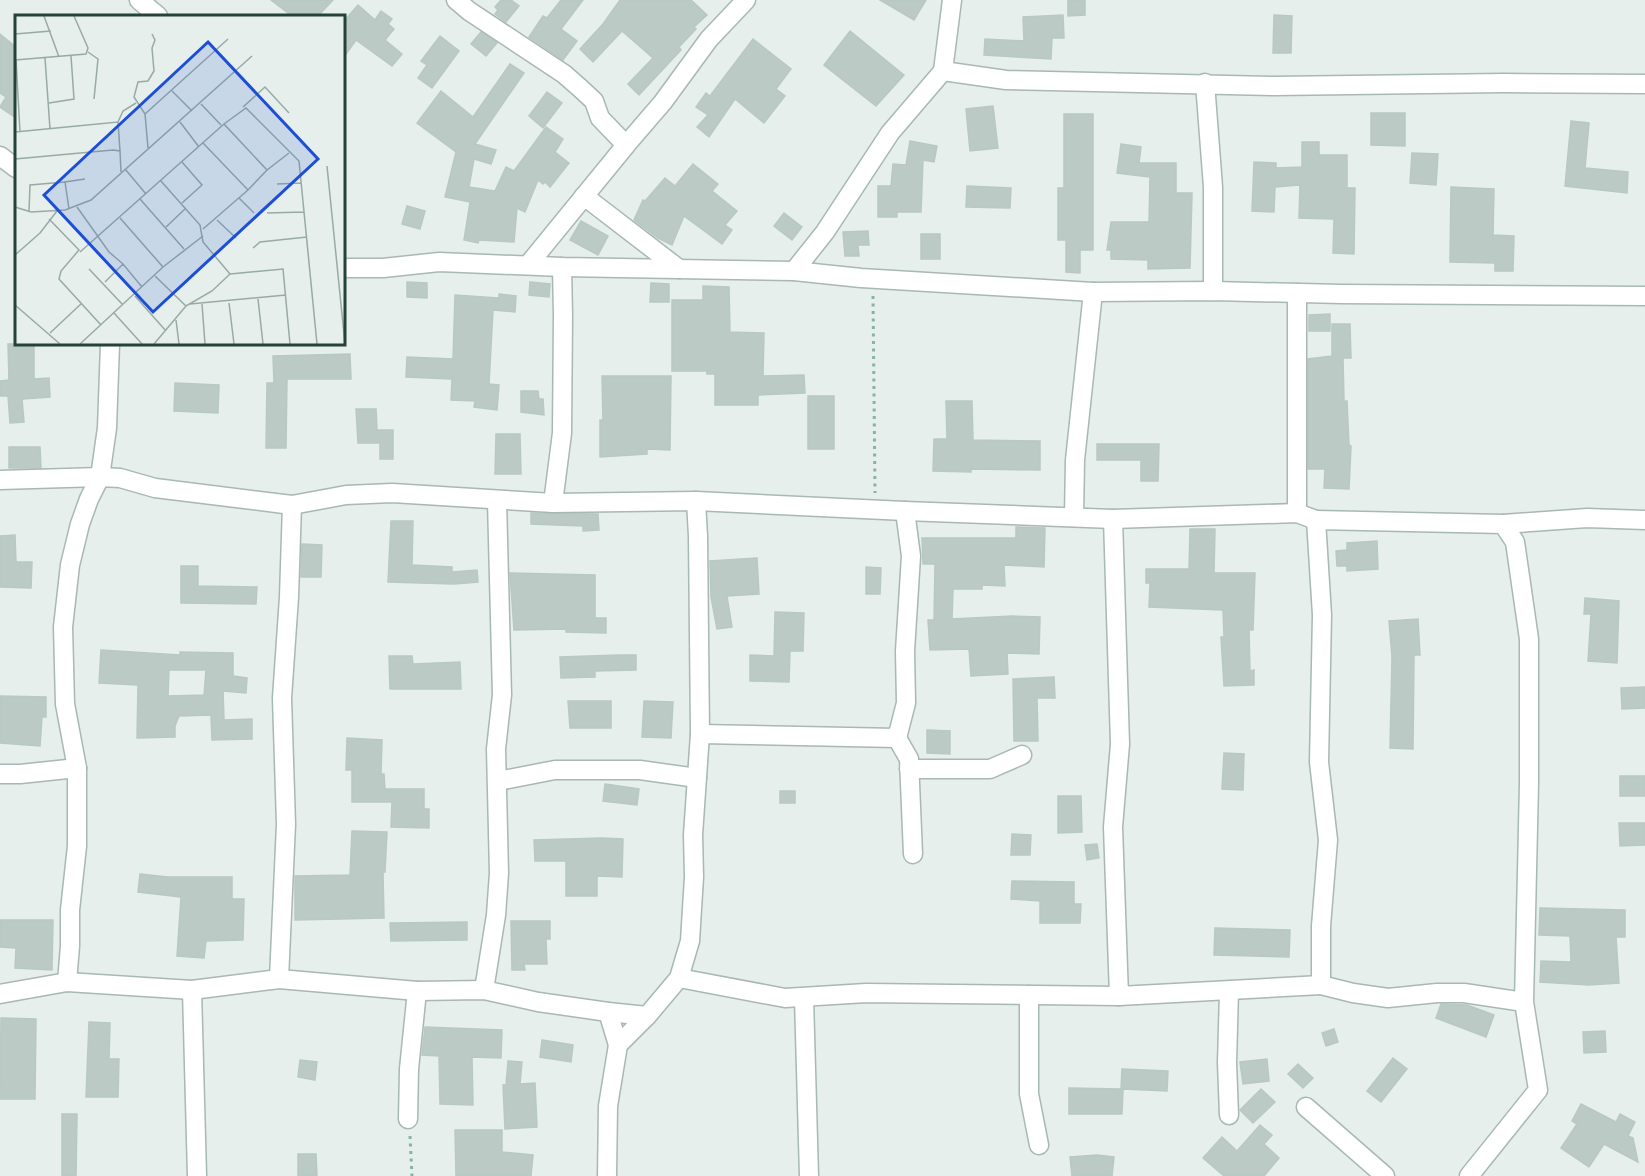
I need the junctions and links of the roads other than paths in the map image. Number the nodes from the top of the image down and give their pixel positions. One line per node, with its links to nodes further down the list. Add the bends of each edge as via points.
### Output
1 (139, 0): 5 (street)
2 (456, 0): 9 (street, via 564,74 594,101 600,118)
3 (746, 0): 9 (street, via 709,39)
4 (952, 0): 6 (street)
5 (157, 15)
6 (943, 71): 7 (street, via 1006,80); 17 (street, via 890,133 825,232)
7 (1205, 84): 8 (street); 18 (street, via 1213,187)
8 (1645, 84)
9 (626, 145): 12 (street)
10 (0, 156): 11 (street)
11 (15, 167)
12 (584, 196): 13 (street); 16 (street)
13 (528, 265): 14 (street); 15 (street, via 439,261)
14 (562, 267): 16 (street); 27 (street, via 562,433)
15 (345, 268)
16 (679, 269): 17 (street)
17 (794, 271): 19 (street)
18 (1213, 291): 19 (street); 20 (street)
19 (1093, 292): 31 (street, via 1075,460)
20 (1297, 293): 21 (street); 30 (street)
21 (1645, 296)
22 (110, 345): 23 (street, via 107,428)
23 (100, 477): 24 (street); 28 (street); 39 (street, via 80,524 70,565 63,627 65,704)
24 (0, 480)
25 (498, 501): 27 (street); 28 (street, via 392,493 346,495); 43 (street, via 502,695 496,749)
26 (696, 501): 27 (street); 29 (street); 36 (street)
27 (553, 503)
28 (292, 505): 46 (street, via 282,699 286,824)
29 (905, 512): 31 (street); 37 (street, via 911,556 906,703)
30 (1297, 513): 32 (street); 33 (street)
31 (1074, 518): 32 (street)
32 (1113, 519): 55 (street, via 1120,744 1113,827)
33 (1316, 520): 35 (street); 48 (street, via 1322,615 1319,762 1328,840)
34 (1645, 520): 35 (street, via 1587,518)
35 (1503, 524): 57 (street, via 1515,542 1529,639)
36 (700, 734): 37 (street); 42 (street)
37 (897, 738): 40 (street, via 909,759)
38 (1022, 755): 40 (street, via 990,770)
39 (77, 768): 41 (street); 47 (street, via 77,846 69,910)
40 (909, 769): 44 (street)
41 (0, 774)
42 (697, 778): 43 (street, via 640,770 555,770); 45 (street, via 690,941)
43 (498, 781): 50 (street, via 496,915)
44 (913, 854)
45 (680, 978): 56 (street, via 785,998); 59 (street)
46 (279, 979): 49 (street); 51 (street)
47 (67, 982): 49 (street); 53 (street)
48 (1321, 985): 52 (street); 57 (street, via 1388,998 1464,993)
49 (192, 990): 65 (street)
50 (484, 990): 51 (street); 58 (street)
51 (417, 991): 63 (street)
52 (1229, 991): 55 (street); 62 (street)
53 (0, 994)
54 (1029, 995): 55 (street); 56 (street, via 866,993); 64 (street, via 1029,1094)
55 (1119, 996)
56 (804, 998): 67 (street)
57 (1524, 1002): 69 (street, via 1538,1090)
58 (608, 1012): 59 (street); 60 (street)
59 (647, 1016): 60 (street)
60 (618, 1046): 66 (street, via 608,1106)
61 (1306, 1107): 68 (street)
62 (1229, 1116)
63 (408, 1119)
64 (1039, 1145)
65 (197, 1176)
66 (607, 1176)
67 (809, 1176)
68 (1385, 1176)
69 (1469, 1176)

